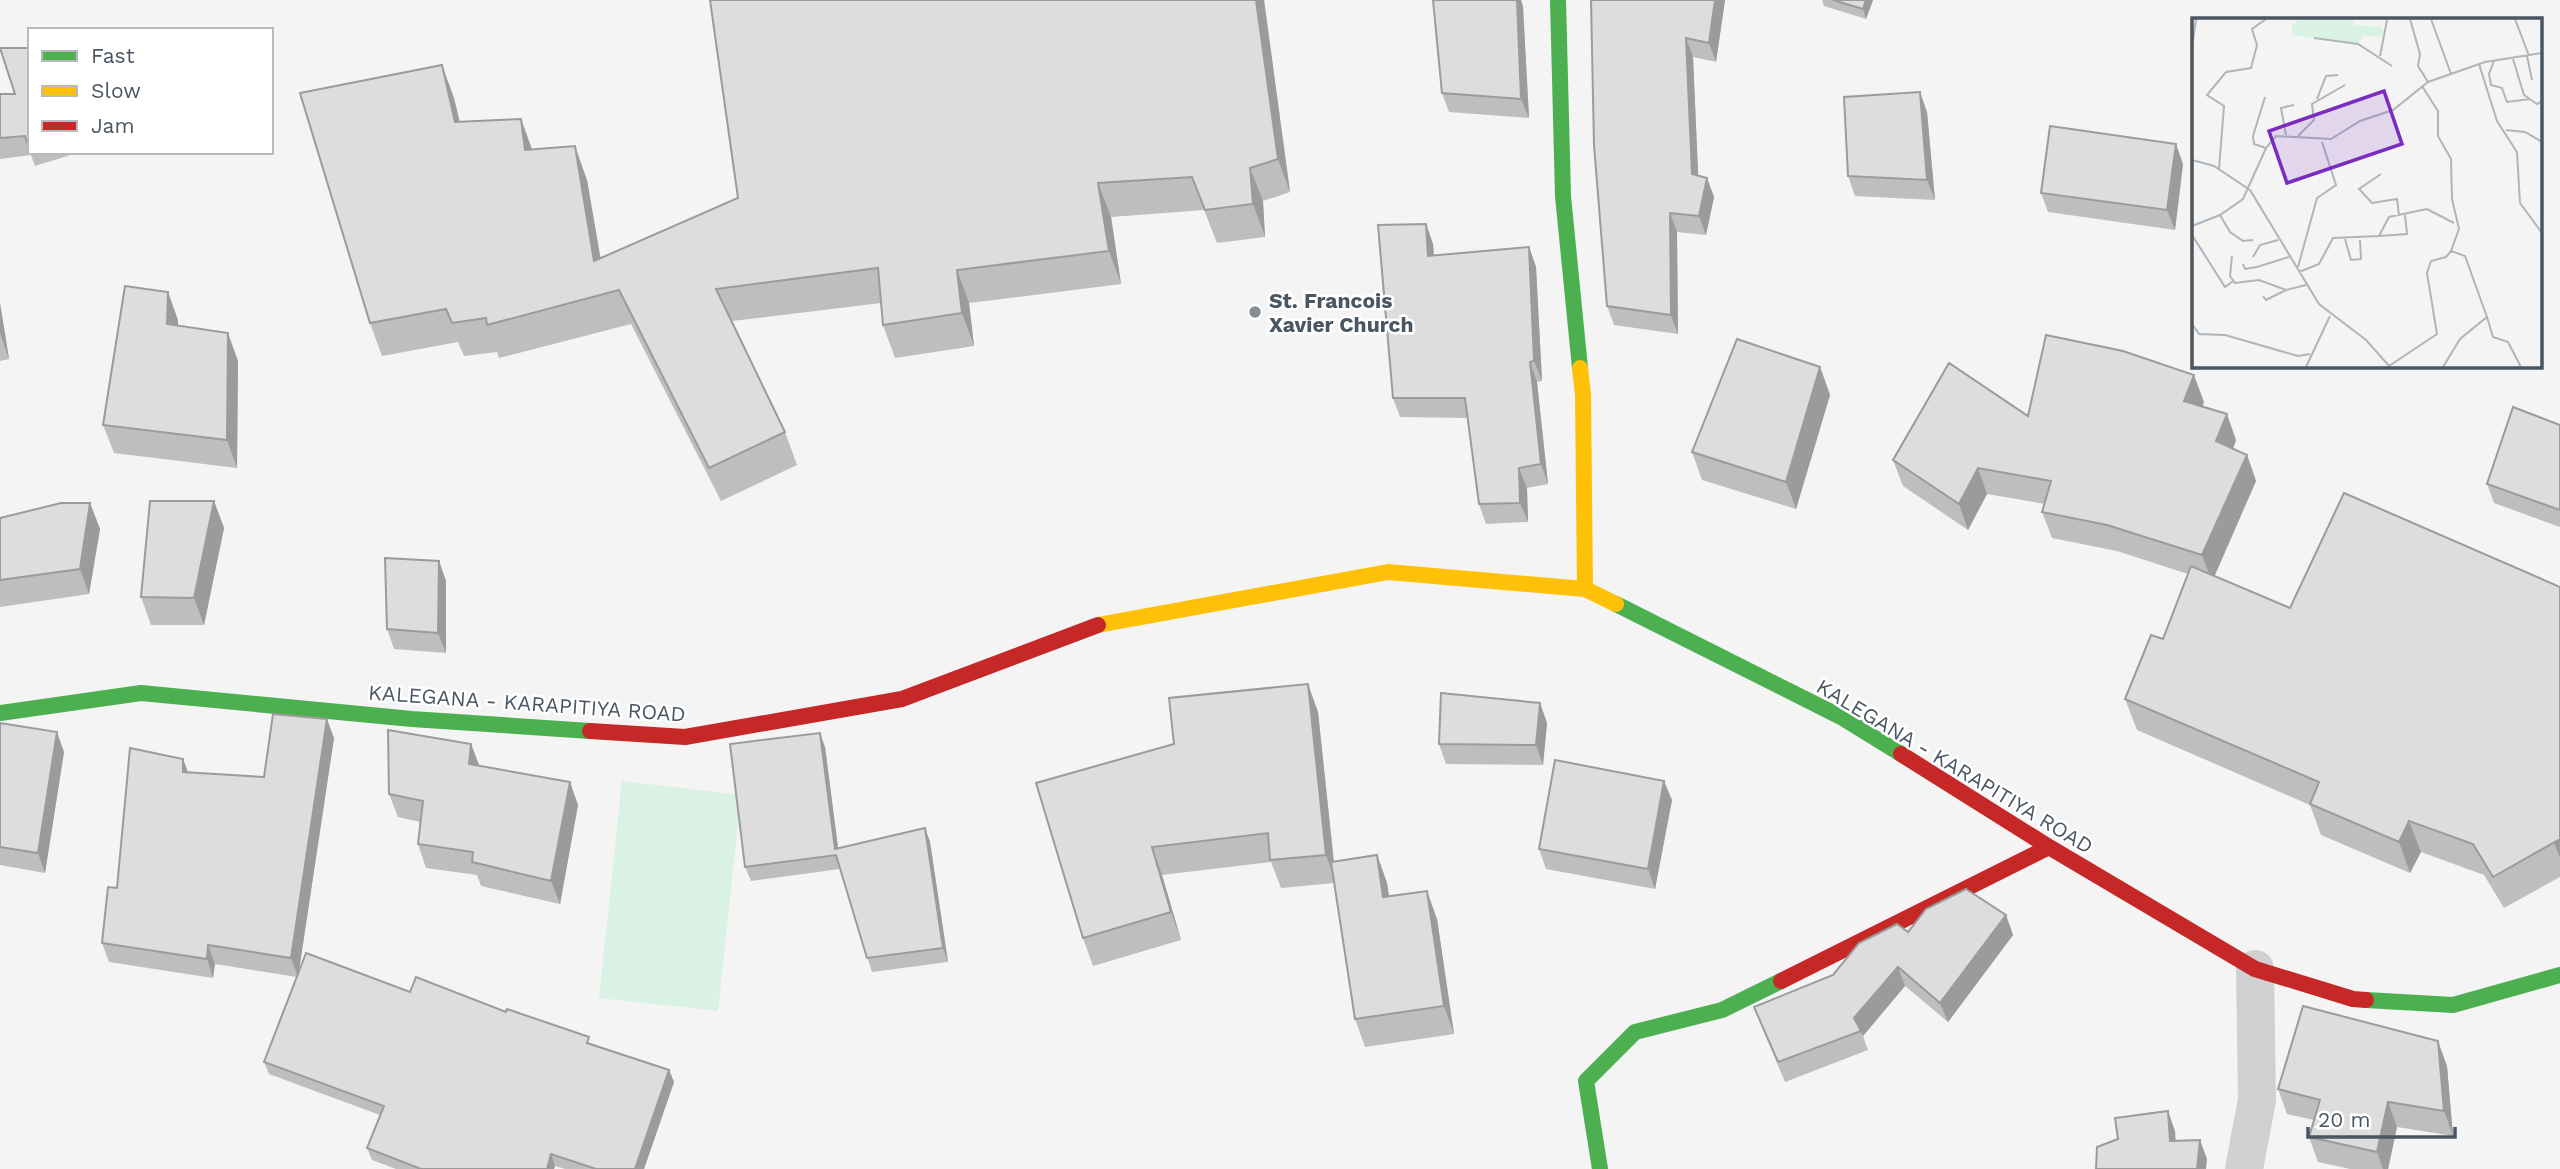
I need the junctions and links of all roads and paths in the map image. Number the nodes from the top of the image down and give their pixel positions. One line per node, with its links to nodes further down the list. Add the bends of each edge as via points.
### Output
1 (1558, 0): 2 (main road, via 1563,196 1583,395)
2 (1585, 589): 3 (main road, KALEGANA - KARAPITIYA ROAD, via 1388,572 1096,625 902,699 685,737 412,719 141,693); 4 (main road, KALEGANA - KARAPITIYA ROAD, via 1841,717)
3 (0, 713)
4 (2049, 847): 5 (main road, KALEGANA - KARAPITIYA ROAD); 7 (main road, via 1722,1010 1635,1032 1586,1081)
5 (2255, 969): 6 (main road, KALEGANA - KARAPITIYA ROAD, via 2353,999 2453,1005); 8 (street, via 2257,1100)
6 (2560, 975)
7 (1600, 1169)
8 (2244, 1169)

